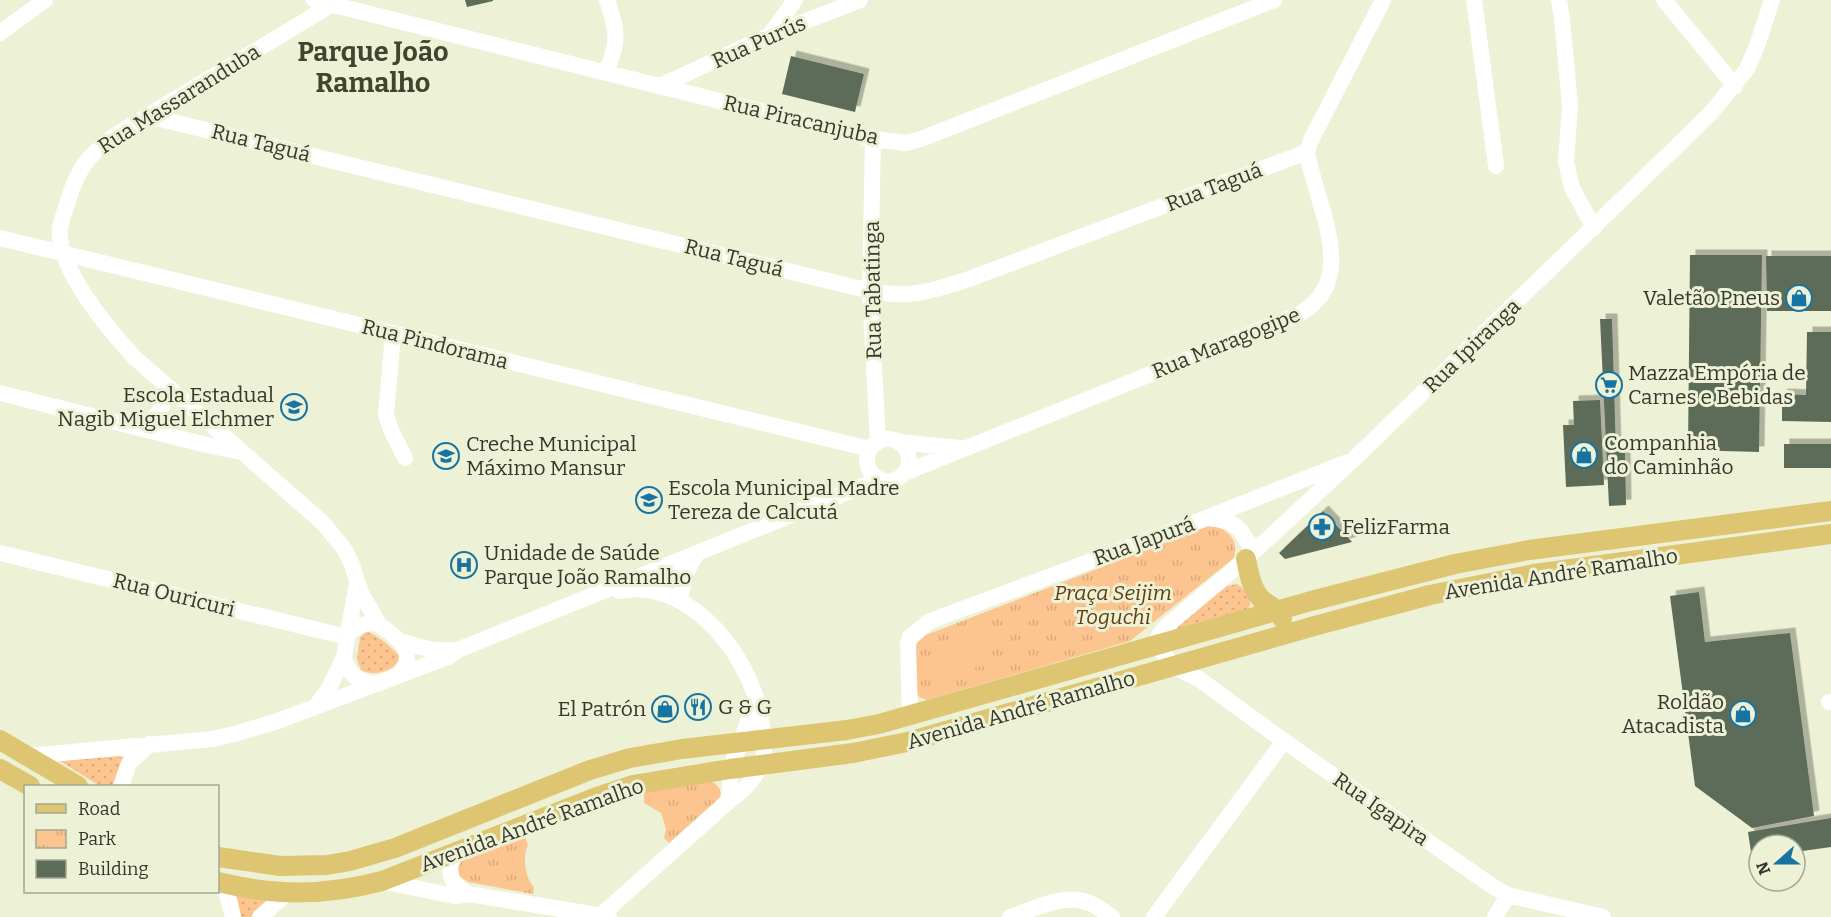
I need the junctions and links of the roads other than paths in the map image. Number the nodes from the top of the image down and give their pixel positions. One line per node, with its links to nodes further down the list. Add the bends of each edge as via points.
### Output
1 (45, 0): 13 (street)
2 (314, 0): 12 (street, Rua Piracanjuba)
3 (607, 0): 15 (street, via 617,40)
4 (795, 0): 14 (street)
5 (860, 0): 14 (street, Rua Purús)
6 (1274, 0): 19 (street, Rua Piracanjuba, via 921,139 906,143)
7 (1383, 0): 20 (street)
8 (1474, 0): 21 (street)
9 (1559, 0): 22 (street, via 1570,106 1566,162 1572,188)
10 (1664, 0): 17 (street)
11 (1772, 0): 17 (street, Rua Ipiranga, via 1757,46)
12 (335, 2): 15 (street, Rua Piracanjuba); 18 (street, Rua Massaranduba)
13 (0, 33)
14 (770, 35): 16 (street, Rua Purús)
15 (606, 73): 16 (street, Rua Piracanjuba)
16 (660, 86): 19 (street, Rua Piracanjuba)
17 (1735, 86): 22 (street, Rua Ipiranga)
18 (148, 116): 24 (street, Rua Massaranduba, via 106,142 84,163 75,178 60,230); 25 (street, Rua Taguá)
19 (873, 139): 25 (street, Rua Tabatinga)
20 (1307, 152): 25 (street, Rua Taguá, via 934,291 906,295); 32 (street, Rua Maragogipe, via 1332,249 1329,284 1312,306)
21 (1496, 166)
22 (1594, 228): 35 (street, Rua Ipiranga)
23 (0, 238): 24 (street, Rua Pindorama)
24 (64, 253): 26 (street, Rua Pindorama); 27 (street, Rua Massaranduba, via 84,294 114,336)
25 (870, 291): 31 (street, Rua Tabatinga)
26 (393, 333): 31 (street, Rua Pindorama); 34 (street, via 386,415)
27 (168, 387): 29 (street, via 155,418); 33 (street, Rua Massaranduba)
28 (0, 393): 29 (street)
29 (139, 428): 33 (street)
30 (899, 442): 31 (street, via 892,439); 32 (street, Rua Maragogipe); 37 (street, via 909,460)
31 (874, 445): 36 (street)
32 (964, 448): 37 (street, Rua Maragogipe)
33 (242, 452): 46 (street, Rua Massaranduba, via 324,523 352,565)
34 (405, 458)
35 (1354, 459): 41 (street, Rua Japurá); 45 (street, Rua Ipiranga)
36 (868, 466): 38 (street); 39 (street)
37 (904, 473): 38 (street, via 891,480)
38 (880, 479): 39 (street)
39 (853, 491): 44 (street)
40 (1831, 511): 49 (main road, Avenida André Ramalho, via 1495,556)
41 (1206, 518): 45 (street, via 1233,523 1244,533); 62 (street, Rua Japurá, via 930,621 910,637 908,644)
42 (1831, 534): 52 (main road, Avenida André Ramalho, via 1534,574 1430,595)
43 (0, 553): 51 (street, Rua Ouricuri)
44 (697, 554): 47 (street); 48 (street, via 685,574)
45 (1250, 556): 49 (main road, via 1255,589); 54 (street, Rua Ipiranga, via 1169,624 1159,635)
46 (357, 581): 50 (street, Rua Massaranduba); 51 (street)
47 (594, 596): 48 (street, via 638,589); 55 (street)
48 (680, 600): 60 (street, via 724,638 738,657)
49 (1280, 611): 52 (main road); 54 (main road, Avenida André Ramalho)
50 (379, 624): 51 (street, via 365,624); 53 (street)
51 (348, 635): 56 (street)
52 (1283, 636): 57 (main road, Avenida André Ramalho)
53 (403, 642): 55 (street, via 432,650); 58 (street, via 407,658)
54 (1157, 646): 57 (street); 62 (main road, Avenida André Ramalho)
55 (460, 649): 58 (street)
56 (344, 657): 59 (street, via 353,676); 61 (street, via 328,690)
57 (1175, 667): 65 (street, Rua Igapira, via 1199,679); 70 (main road, Avenida André Ramalho, via 878,749)
58 (399, 675): 59 (street)
59 (378, 684): 61 (street)
60 (756, 696): 63 (street); 66 (street)
61 (315, 706): 67 (street, via 256,729)
62 (910, 716): 63 (main road, Avenida André Ramalho, via 847,730)
63 (763, 739): 66 (main road, Avenida André Ramalho); 70 (street)
64 (0, 740): 69 (main road)
65 (1284, 741): 86 (street, Rua Igapira); 94 (street)
66 (741, 742): 68 (main road, Avenida André Ramalho); 72 (street)
67 (150, 744): 69 (street); 76 (street, via 129,763)
68 (645, 755): 73 (main road); 81 (main road, Avenida André Ramalho, via 590,770 373,855 327,865)
69 (28, 756): 75 (main road)
70 (760, 765): 72 (main road, Avenida André Ramalho); 77 (street, via 745,789)
71 (0, 769): 74 (main road)
72 (730, 770): 73 (main road, Avenida André Ramalho); 77 (street)
73 (648, 782): 78 (main road, Avenida André Ramalho, via 594,798)
74 (28, 785)
75 (76, 785)
76 (121, 785)
77 (728, 802): 88 (street)
78 (452, 854): 82 (main road, Avenida André Ramalho); 85 (street, via 450,875)
79 (219, 857): 80 (main road, Avenida André Ramalho)
80 (239, 862): 81 (main road, Avenida André Ramalho); 83 (main road)
81 (280, 866): 84 (main road)
82 (382, 881): 84 (main road, Avenida André Ramalho, via 336,891); 85 (street, via 454,896)
83 (221, 883): 84 (main road, Avenida André Ramalho); 89 (street)
84 (286, 894): 90 (street)
85 (469, 894): 87 (street)
86 (1508, 895): 95 (street); 96 (street, Rua Igapira)
87 (520, 903): 88 (street); 91 (street)
88 (603, 916)
89 (233, 917)
90 (260, 917)
91 (533, 917)
92 (1010, 917): 93 (street, via 1078,900 1094,904)
93 (1112, 917)
94 (1154, 917)
95 (1495, 917)
96 (1603, 917)

